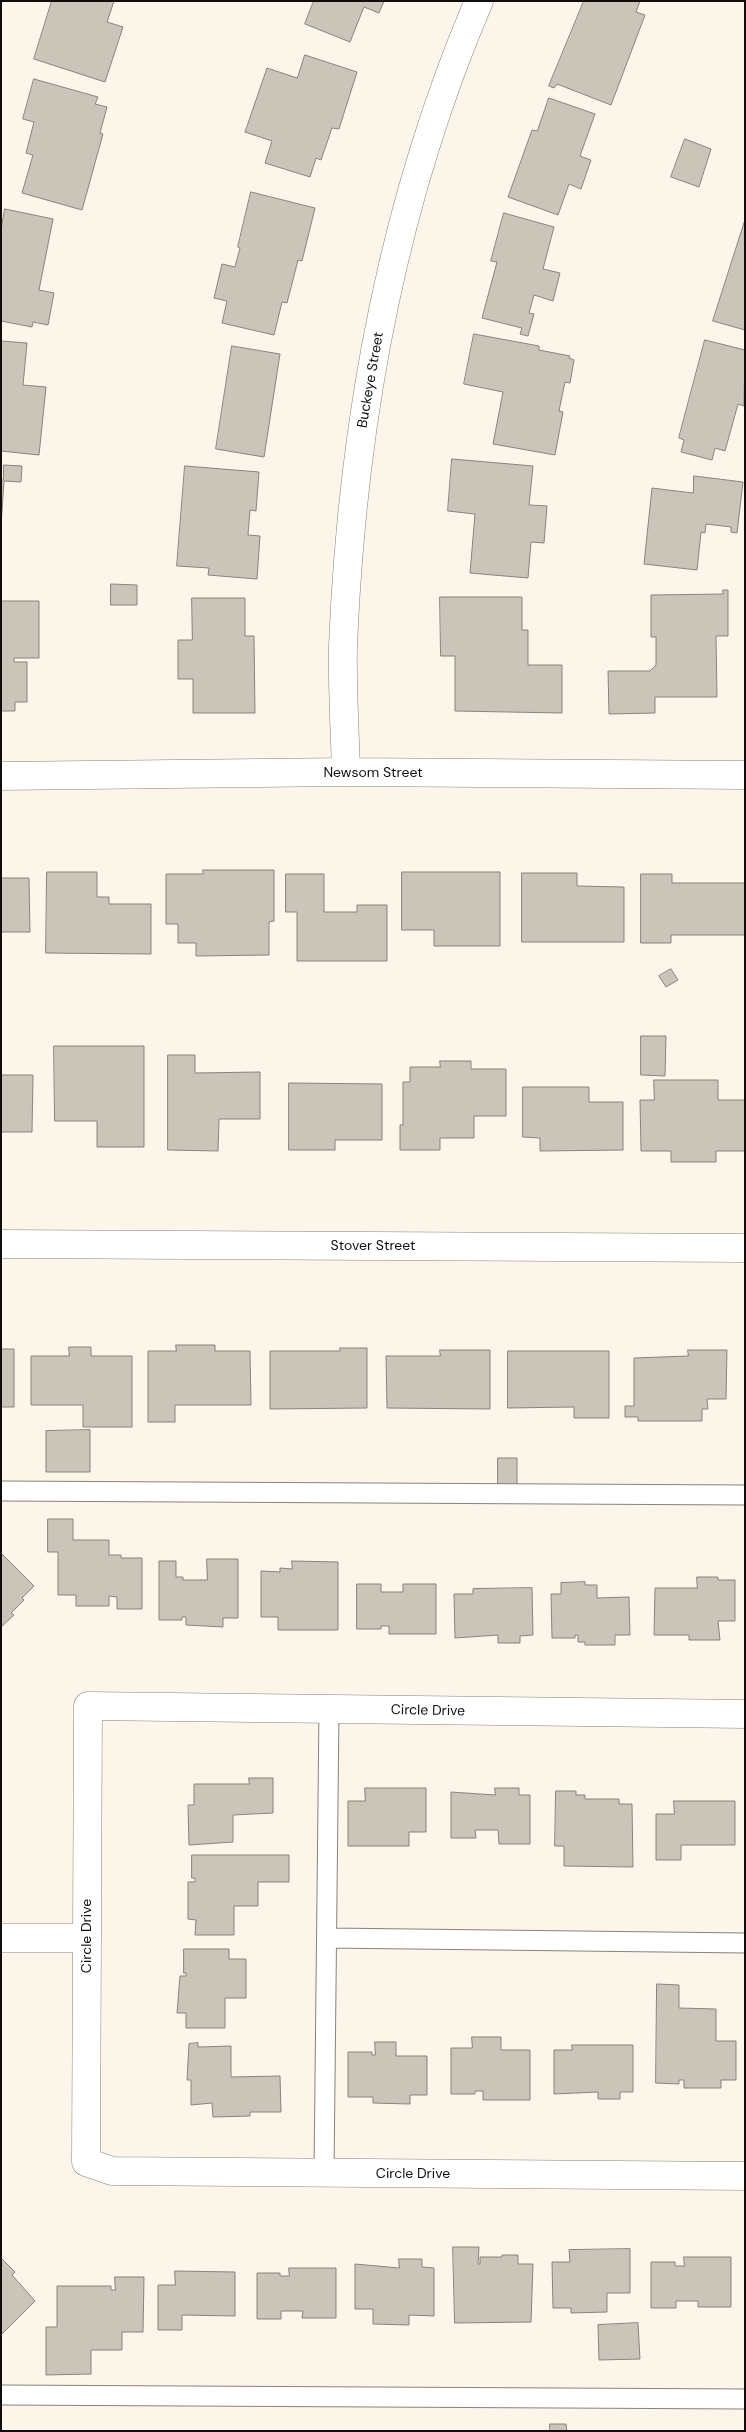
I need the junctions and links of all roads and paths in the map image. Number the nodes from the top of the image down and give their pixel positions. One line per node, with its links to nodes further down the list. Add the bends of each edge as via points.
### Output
1 (479, 1): 2 (street, Buckeye Street, via 463,37 422,156 390,277 366,399 350,523 344,638)
2 (346, 772): 3 (street, Newsom Street); 4 (street, Newsom Street)
3 (745, 775)
4 (1, 776)
5 (1, 1244): 6 (street, Stover Street)
6 (745, 1248)
7 (1, 1491): 8 (lane)
8 (745, 1495)
9 (329, 1709): 10 (street, Circle Drive); 12 (street, Circle Drive, via 88,1706); 13 (lane)
10 (745, 1714)
11 (1, 1938): 12 (street)
12 (87, 1938): 15 (street, Circle Drive, via 86,2162 112,2171)
13 (328, 1938): 14 (lane); 15 (lane)
14 (745, 1943)
15 (324, 2173): 16 (street, Circle Drive)
16 (745, 2176)
17 (1, 2395): 18 (lane)
18 (745, 2399)

